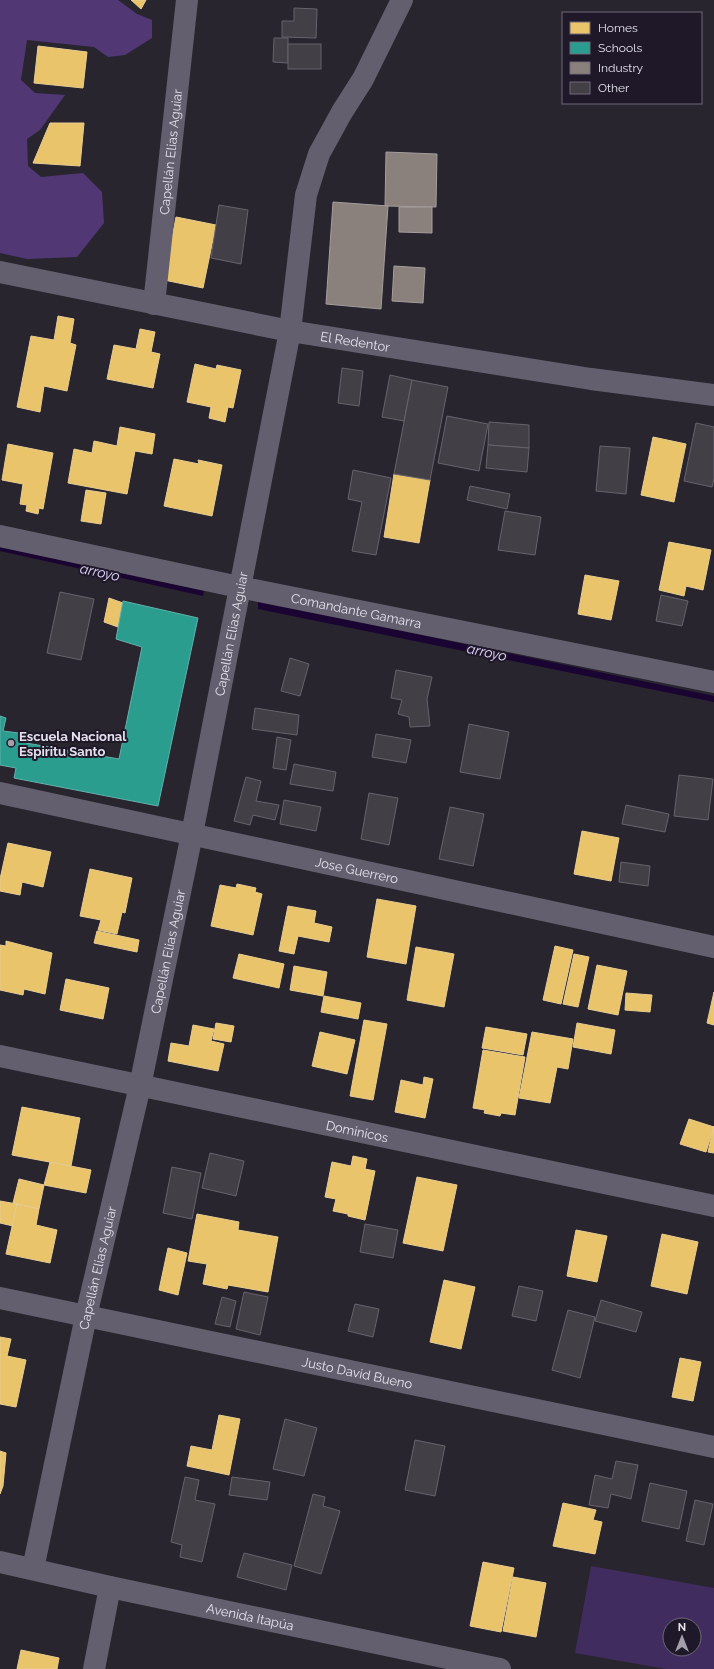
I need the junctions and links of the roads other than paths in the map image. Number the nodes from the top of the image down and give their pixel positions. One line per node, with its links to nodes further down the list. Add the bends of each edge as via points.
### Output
1 (187, 0): 4 (street, Capellán Elias Aguiar)
2 (402, 0): 5 (street, Capellán Elias Aguiar, via 363,79 318,154 306,195)
3 (0, 272): 4 (street, El Redentor)
4 (154, 304): 5 (street, El Redentor)
5 (290, 331): 6 (street, El Redentor, via 591,379); 8 (street, Capellán Elias Aguiar)
6 (714, 395)
7 (0, 536): 8 (street, Comandante Gamarra)
8 (239, 587): 9 (street, Comandante Gamarra); 11 (street, Capellán Elias Aguiar)
9 (714, 682)
10 (0, 792): 11 (street, Jose Guerrero)
11 (192, 834): 12 (street, Jose Guerrero); 14 (street, Capellán Elias Aguiar)
12 (714, 947)
13 (0, 1056): 14 (street, Dominicos)
14 (140, 1086): 15 (street, Dominicos); 17 (street, Capellán Elias Aguiar)
15 (714, 1206)
16 (0, 1298): 17 (street, Justo David Bueno)
17 (86, 1316): 18 (street, Justo David Bueno); 20 (street, Capellán Elias Aguiar)
18 (714, 1447)
19 (0, 1562): 20 (street, Avenida Itapúa)
20 (33, 1569): 21 (street, Avenida Itapúa)
21 (110, 1588): 22 (street); 23 (street, Avenida Itapúa)
22 (94, 1669)
23 (500, 1669)

